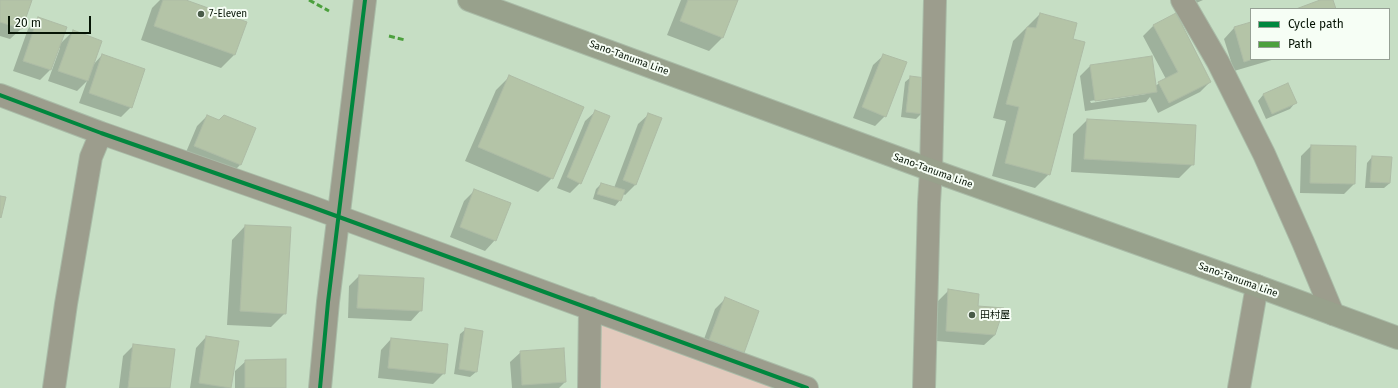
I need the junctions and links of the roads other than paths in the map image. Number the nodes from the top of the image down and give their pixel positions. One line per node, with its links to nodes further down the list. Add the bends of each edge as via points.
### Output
1 (364, 0): 8 (street)
2 (469, 0): 7 (main road, Sano-Tanuma Line)
3 (935, 0): 7 (street)
4 (1182, 0): 11 (street, via 1218,62 1264,154)
5 (0, 95): 6 (street)
6 (101, 134): 8 (street); 13 (street, via 91,157)
7 (931, 170): 9 (main road, Sano-Tanuma Line); 17 (street)
8 (339, 217): 10 (street); 14 (street)
9 (1257, 286): 11 (main road, Sano-Tanuma Line); 18 (street)
10 (590, 308): 15 (street); 16 (street)
11 (1333, 314): 12 (main road, Sano-Tanuma Line)
12 (1398, 338)
13 (54, 388)
14 (320, 388)
15 (589, 388)
16 (807, 388)
17 (924, 388)
18 (1239, 388)

